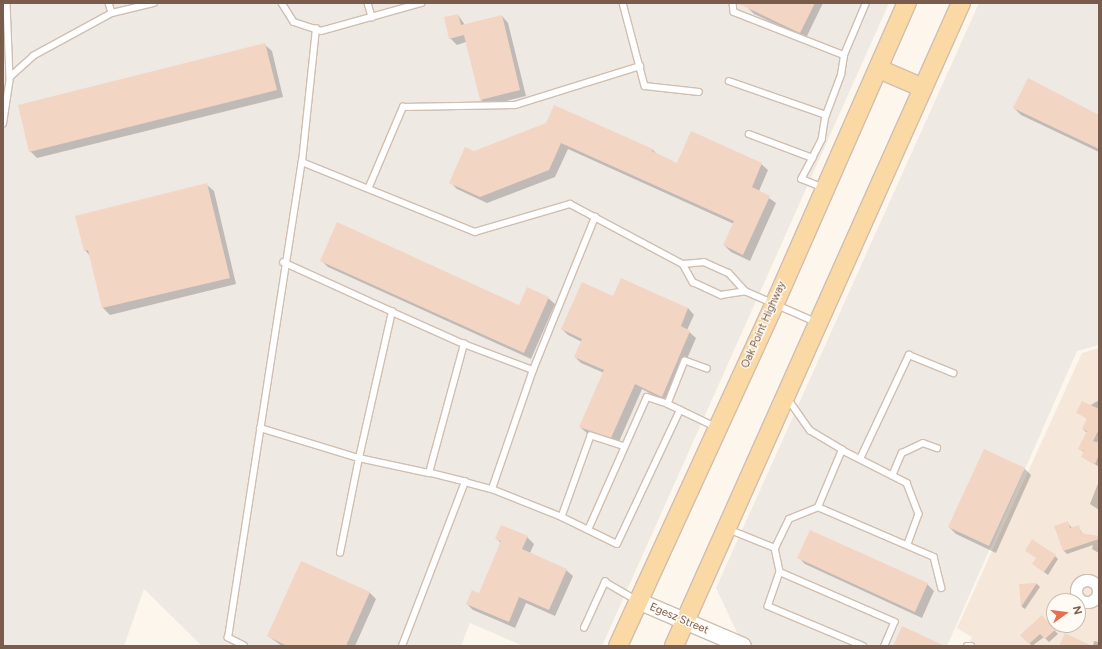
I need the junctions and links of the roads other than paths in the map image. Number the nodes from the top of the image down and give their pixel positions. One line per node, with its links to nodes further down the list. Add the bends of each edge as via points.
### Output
1 (7, 3): 18 (lane)
2 (109, 3): 12 (lane)
3 (154, 3): 12 (lane)
4 (282, 3): 14 (lane, via 294,22)
5 (368, 3): 13 (lane)
6 (421, 3): 13 (lane)
7 (623, 3): 16 (lane)
8 (733, 3): 15 (lane, via 734,12)
9 (866, 3): 15 (lane)
10 (907, 3): 17 (main road, Oak Point Highway)
11 (961, 3): 20 (main road)
12 (112, 13): 18 (lane, via 33,56)
13 (372, 17): 14 (lane, via 321,31)
14 (316, 29): 26 (lane)
15 (844, 55): 22 (lane, via 841,75)
16 (640, 66): 21 (lane, via 645,86); 27 (lane, via 515,105 403,107)
17 (879, 69): 20 (main road); 28 (main road, Oak Point Highway)
18 (10, 77): 23 (lane)
19 (729, 81): 22 (lane)
20 (923, 88): 35 (main road)
21 (699, 92)
22 (826, 115): 25 (lane, via 822,140)
23 (3, 124)
24 (749, 134): 25 (lane)
25 (813, 158): 28 (lane, via 802,179)
26 (302, 162): 27 (lane); 30 (lane)
27 (369, 187): 29 (lane, via 475,232 570,204)
28 (826, 189): 33 (main road, Oak Point Highway)
29 (595, 217): 31 (lane); 38 (lane)
30 (284, 263): 34 (lane); 43 (lane)
31 (683, 264): 32 (lane, via 704,262 729,273); 32 (lane, via 693,282 721,295)
32 (745, 290): 33 (lane)
33 (775, 303): 35 (lane); 44 (main road, Oak Point Highway)
34 (392, 312): 36 (lane); 48 (lane)
35 (818, 323): 40 (main road)
36 (464, 344): 38 (lane); 50 (lane)
37 (707, 369): 41 (lane, via 685,361)
38 (534, 370): 53 (lane)
39 (953, 372): 49 (lane, via 909,355)
40 (786, 396): 47 (lane, via 810,431); 56 (main road)
41 (668, 404): 42 (lane); 45 (lane, via 647,396)
42 (680, 410): 44 (lane); 57 (lane, via 617,544)
43 (260, 428): 48 (lane); 66 (lane, via 228,638)
44 (718, 428): 63 (main road, Oak Point Highway)
45 (624, 447): 55 (lane, via 591,436); 57 (lane)
46 (937, 448): 51 (lane, via 923,444 902,453)
47 (842, 450): 49 (lane); 54 (lane)
48 (359, 458): 50 (lane); 60 (lane)
49 (860, 459): 51 (lane)
50 (429, 473): 52 (lane)
51 (892, 476): 58 (lane, via 908,484 919,514)
52 (465, 482): 53 (lane); 67 (lane)
53 (492, 489): 55 (lane)
54 (818, 507): 58 (lane); 59 (lane, via 789,519)
55 (562, 517): 57 (lane)
56 (726, 528): 59 (lane); 64 (main road)
57 (588, 530)
58 (908, 545): 62 (lane, via 934,557)
59 (775, 548): 61 (lane)
60 (340, 553)
61 (780, 572): 71 (lane, via 768,606); 72 (lane, via 895,622)
62 (942, 588)
63 (638, 601): 64 (street, Egesz Street); 65 (lane, via 625,591 605,582); 68 (main road, Oak Point Highway)
64 (685, 622): 69 (main road); 70 (street, Egesz Street)
65 (584, 628)
66 (244, 646)
67 (402, 646)
68 (618, 646)
69 (674, 646)
70 (743, 646)
71 (863, 646)
72 (885, 646)
73 (967, 646): 74 (lane)
74 (971, 646)

